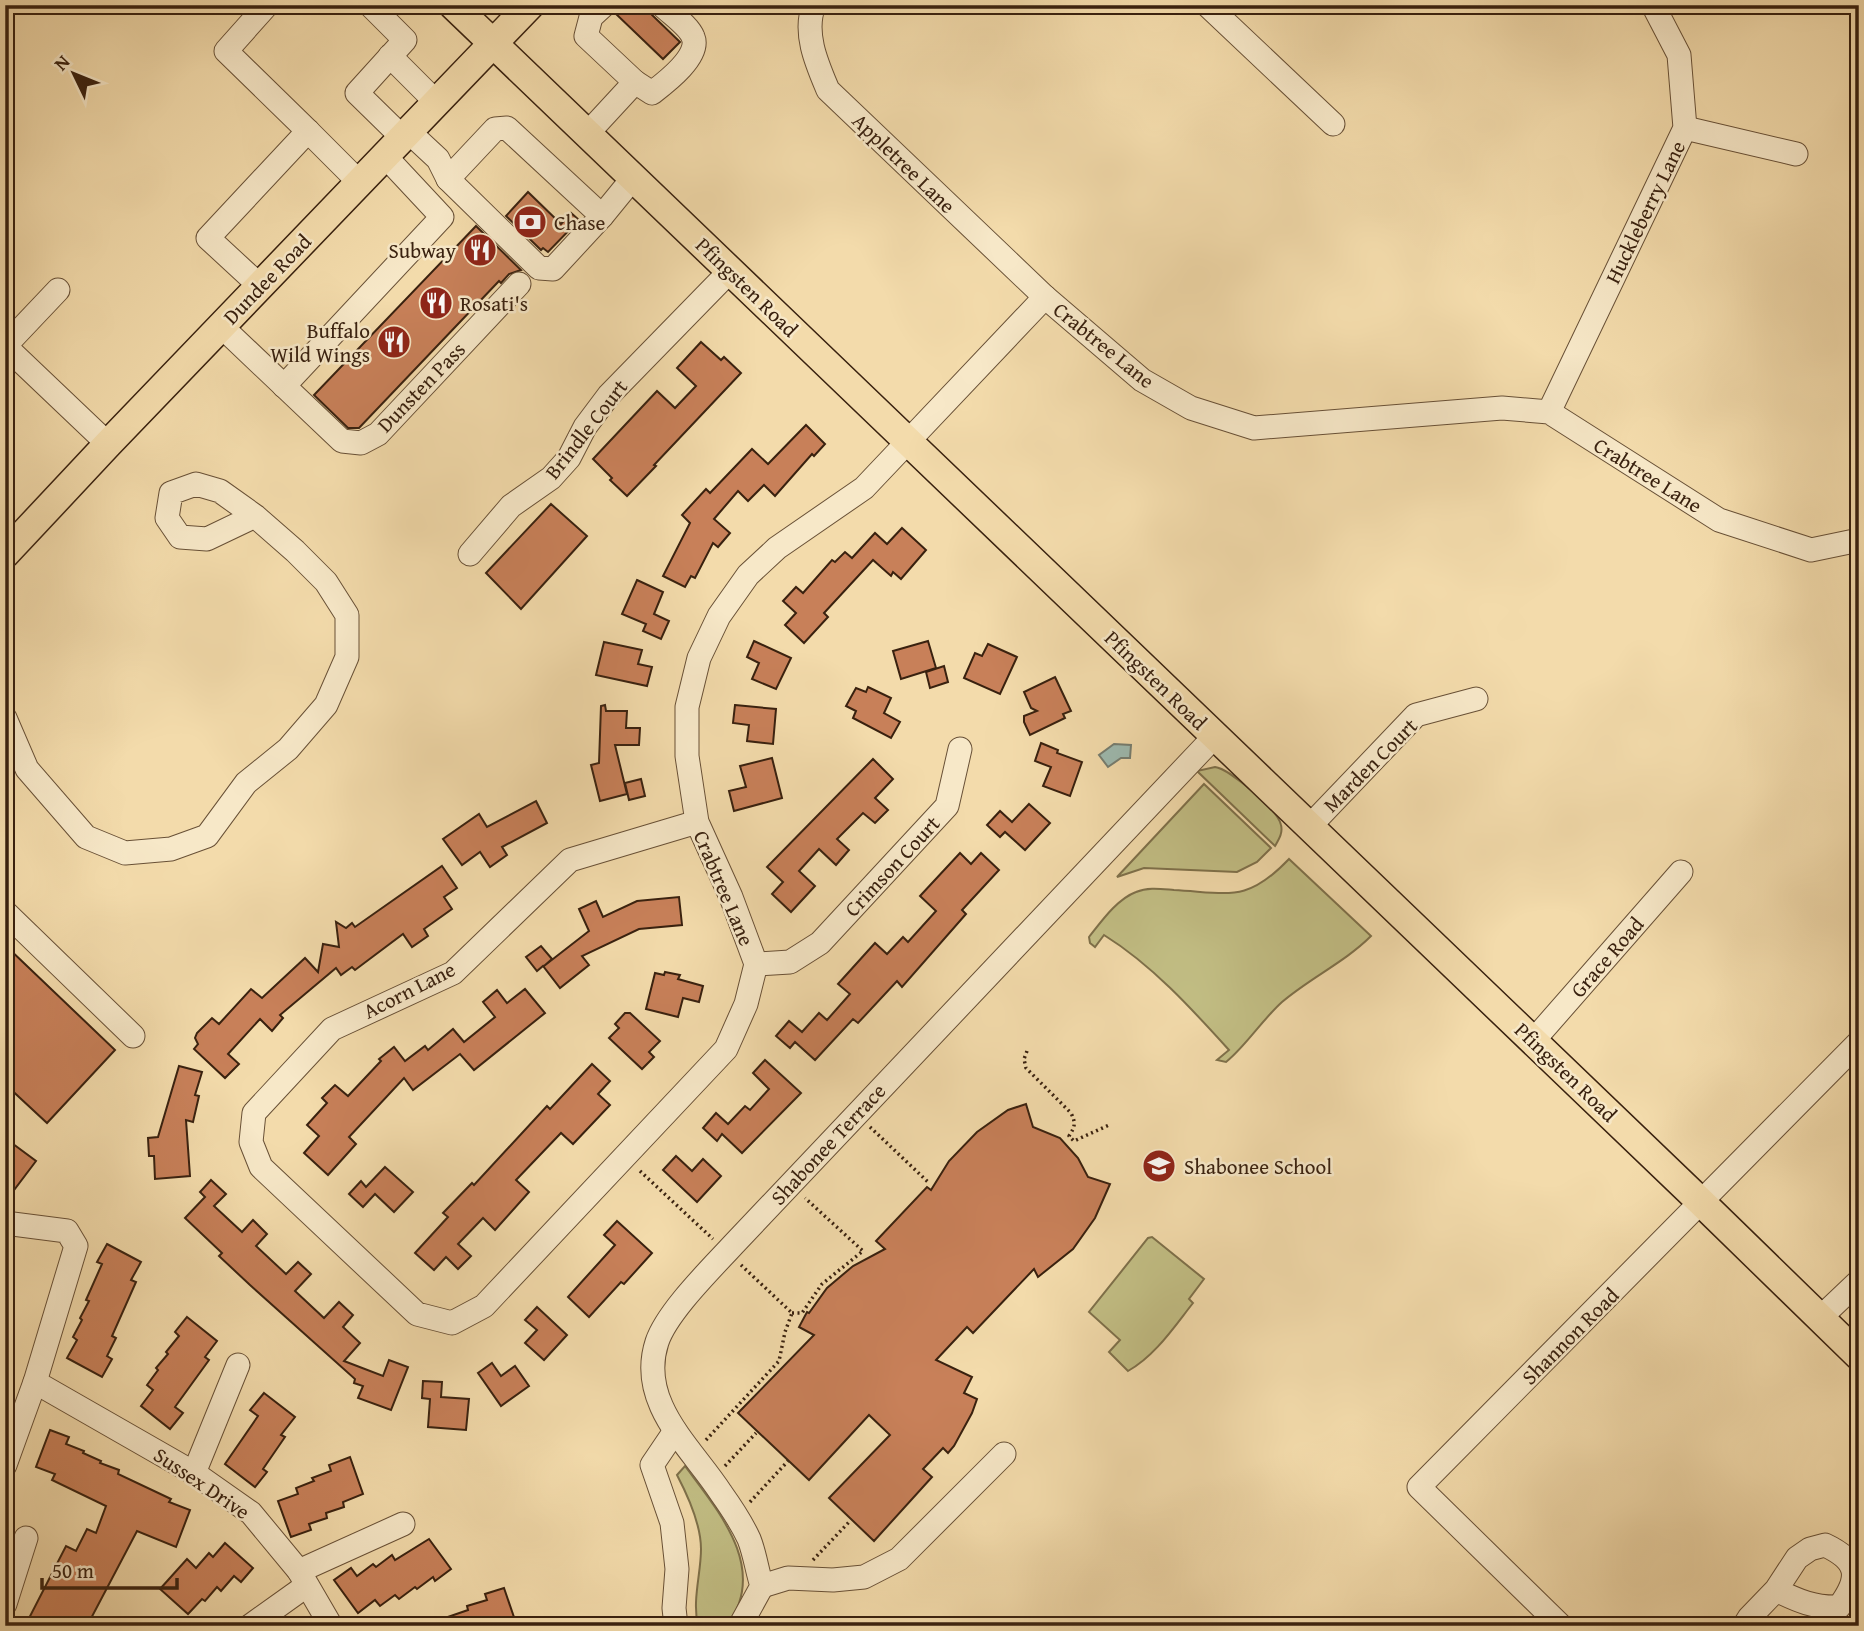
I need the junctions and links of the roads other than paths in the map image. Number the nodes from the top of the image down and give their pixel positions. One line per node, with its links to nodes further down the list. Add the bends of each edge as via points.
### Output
1 (267, 5): 16 (street, via 226,51)
2 (370, 5): 11 (street, via 405,40)
3 (453, 5): 10 (main road, Pfingsten Road)
4 (530, 5): 10 (main road, Dundee Road)
5 (604, 5): 12 (street, via 591,17 586,36)
6 (662, 5): 12 (street, via 693,35 695,46 687,61 652,93)
7 (814, 5): 28 (street, Appletree Lane, via 810,15 813,54 828,90)
8 (1207, 5): 14 (street)
9 (1653, 5): 15 (street, Huckleberry Lane, via 1679,55)
10 (494, 44): 13 (main road, Dundee Road); 17 (main road, Pfingsten Road)
11 (390, 56): 13 (street); 18 (street, via 357,93)
12 (635, 82): 17 (street)
13 (437, 103): 18 (main road, Dundee Road)
14 (1333, 124)
15 (1685, 128): 19 (street); 32 (street, Huckleberry Lane)
16 (308, 131): 22 (street); 26 (street, via 208,238)
17 (587, 134): 20 (main road, Pfingsten Road)
18 (399, 142): 21 (street, via 438,159); 22 (main road, Dundee Road); 31 (street, via 442,217)
19 (1796, 154)
20 (633, 178): 23 (street); 24 (main road, Pfingsten Road)
21 (448, 179): 23 (street, via 495,130 508,128); 23 (street, via 539,268 553,269)
22 (360, 183): 26 (main road, Dundee Road)
23 (602, 216)
24 (730, 271): 33 (main road, Pfingsten Road); 38 (street, Brindle Court, via 609,395 551,478 511,506)
25 (519, 284): 31 (street, Dunsten Pass, via 378,434 361,443 342,441)
26 (260, 286): 29 (main road, Dundee Road)
27 (58, 290): 30 (street)
28 (1045, 297): 32 (street, Crabtree Lane, via 1142,380 1191,408 1254,428 1502,408); 33 (street, Crabtree Lane)
29 (221, 326): 31 (street, Dunsten Pass); 34 (main road, Dundee Road)
30 (5, 346): 34 (street)
31 (284, 386)
32 (1549, 412): 36 (street, Crabtree Lane, via 1719,520 1811,550)
33 (908, 442): 41 (main road, Pfingsten Road); 43 (street, Crabtree Lane, via 864,488 777,548 748,575 719,616 699,658 687,707 687,756)
34 (108, 444): 37 (main road, Dundee Road)
35 (255, 516): 40 (street, via 326,582 347,615 347,657 326,705 288,749 246,783 207,836 171,849 125,853 86,837 27,769)
36 (1859, 540)
37 (5, 554)
38 (470, 554)
39 (1476, 699): 44 (street, Marden Court, via 1416,715)
40 (5, 718)
41 (1215, 736): 44 (main road, Pfingsten Road); 60 (street, Shabonee Terrace, via 693,1289 657,1342 656,1392)
42 (960, 749): 47 (street, Crimson Court, via 947,806 820,943)
43 (697, 822): 48 (street, Crabtree Lane); 52 (street, Acorn Lane, via 570,860 453,972 332,1029 254,1113 251,1142)
44 (1310, 827): 50 (main road, Pfingsten Road)
45 (1681, 872): 50 (street, Grace Road)
46 (5, 912): 49 (street)
47 (790, 962): 48 (street, Crabtree Lane)
48 (756, 964): 52 (street, Crabtree Lane, via 746,1004 726,1049 484,1306 452,1323 418,1314)
49 (133, 1036)
50 (1533, 1041): 53 (main road, Pfingsten Road)
51 (1859, 1042): 53 (street, Shannon Road)
52 (261, 1167)
53 (1702, 1203): 56 (main road, Pfingsten Road); 74 (street, Shannon Road, via 1419,1487)
54 (5, 1223): 59 (street, via 66,1231 76,1246)
55 (1859, 1281): 56 (street)
56 (1820, 1318): 57 (main road, Pfingsten Road)
57 (1859, 1356)
58 (238, 1365): 63 (street)
59 (34, 1382): 62 (street); 63 (street, Sussex Drive)
60 (675, 1431): 67 (street, Shabonee Terrace, via 749,1539); 72 (street, via 652,1465 672,1523)
61 (1004, 1454): 67 (street, via 899,1559 864,1577 788,1578)
62 (5, 1465)
63 (194, 1473): 66 (street, Sussex Drive, via 251,1513)
64 (403, 1524): 66 (street)
65 (26, 1538): 69 (street)
66 (303, 1578): 70 (street); 71 (street, Sussex Drive)
67 (761, 1586): 73 (street)
68 (1776, 1590): 75 (street)
69 (5, 1604)
70 (250, 1626)
71 (331, 1626)
72 (676, 1626)
73 (740, 1626)
74 (1561, 1626)
75 (1744, 1626)

